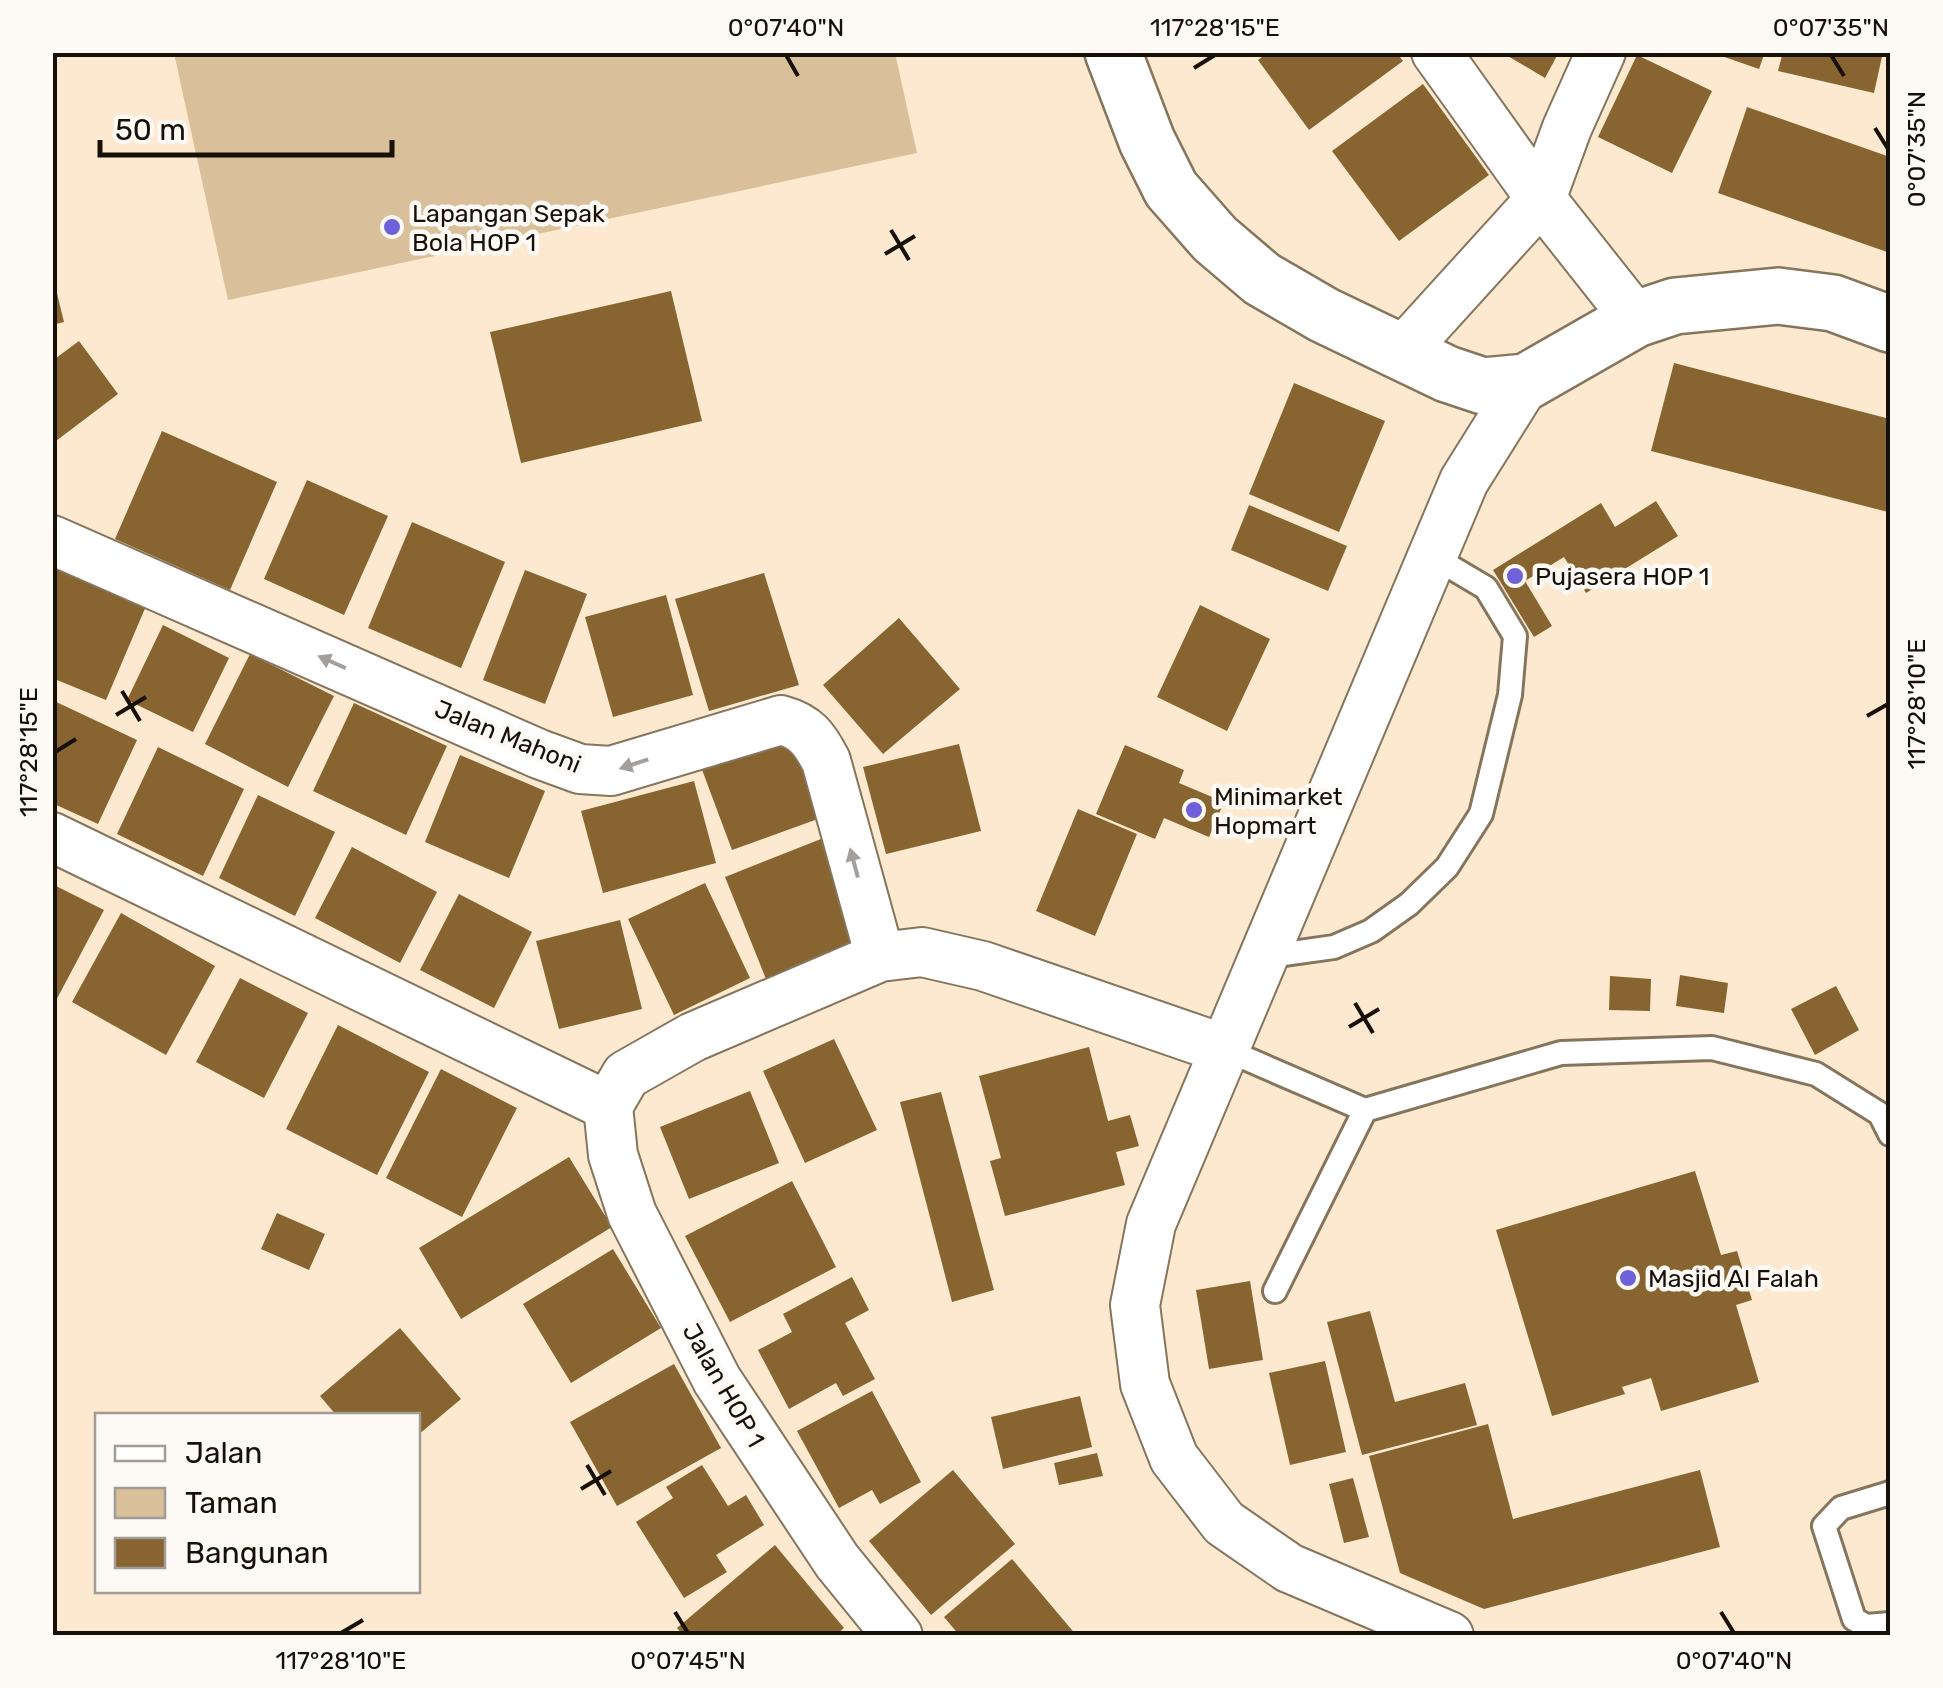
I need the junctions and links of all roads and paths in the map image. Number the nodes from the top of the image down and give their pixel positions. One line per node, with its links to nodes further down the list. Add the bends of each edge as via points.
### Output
1 (1113, 52): 7 (street, via 1171,190 1214,239 1308,306)
2 (1436, 52): 4 (street)
3 (1601, 52): 4 (street)
4 (1541, 199): 5 (street); 7 (street)
5 (1636, 319): 6 (street, via 1675,306 1778,296 1833,302); 8 (street)
6 (1890, 324)
7 (1402, 352): 8 (street, via 1483,386)
8 (1526, 382): 10 (street, via 1464,481)
9 (52, 540): 12 (street, Jalan Mahoni, one-way to 9, via 826,761 802,726 780,720 611,772 580,769)
10 (1432, 556): 13 (street); 13 (lane, via 1486,588 1514,636 1510,696 1481,814 1447,867 1371,931 1334,946)
11 (52, 837): 15 (street)
12 (880, 957): 14 (street, via 922,952 983,966); 15 (street, via 694,1037 626,1075)
13 (1263, 958): 14 (street)
14 (1224, 1049): 16 (lane); 22 (street, via 1151,1224 1135,1305 1146,1384 1174,1458 1224,1522 1289,1568)
15 (608, 1106): 21 (street, Jalan HOP 1, via 613,1155 632,1214 717,1380 837,1562)
16 (1365, 1110): 17 (lane, via 1561,1053 1712,1048 1816,1074 1880,1114); 18 (lane)
17 (1890, 1134)
18 (1275, 1291)
19 (1890, 1493): 20 (lane, via 1841,1508 1824,1526 1854,1618 1866,1626)
20 (1890, 1624)
21 (898, 1636)
22 (1449, 1636)

